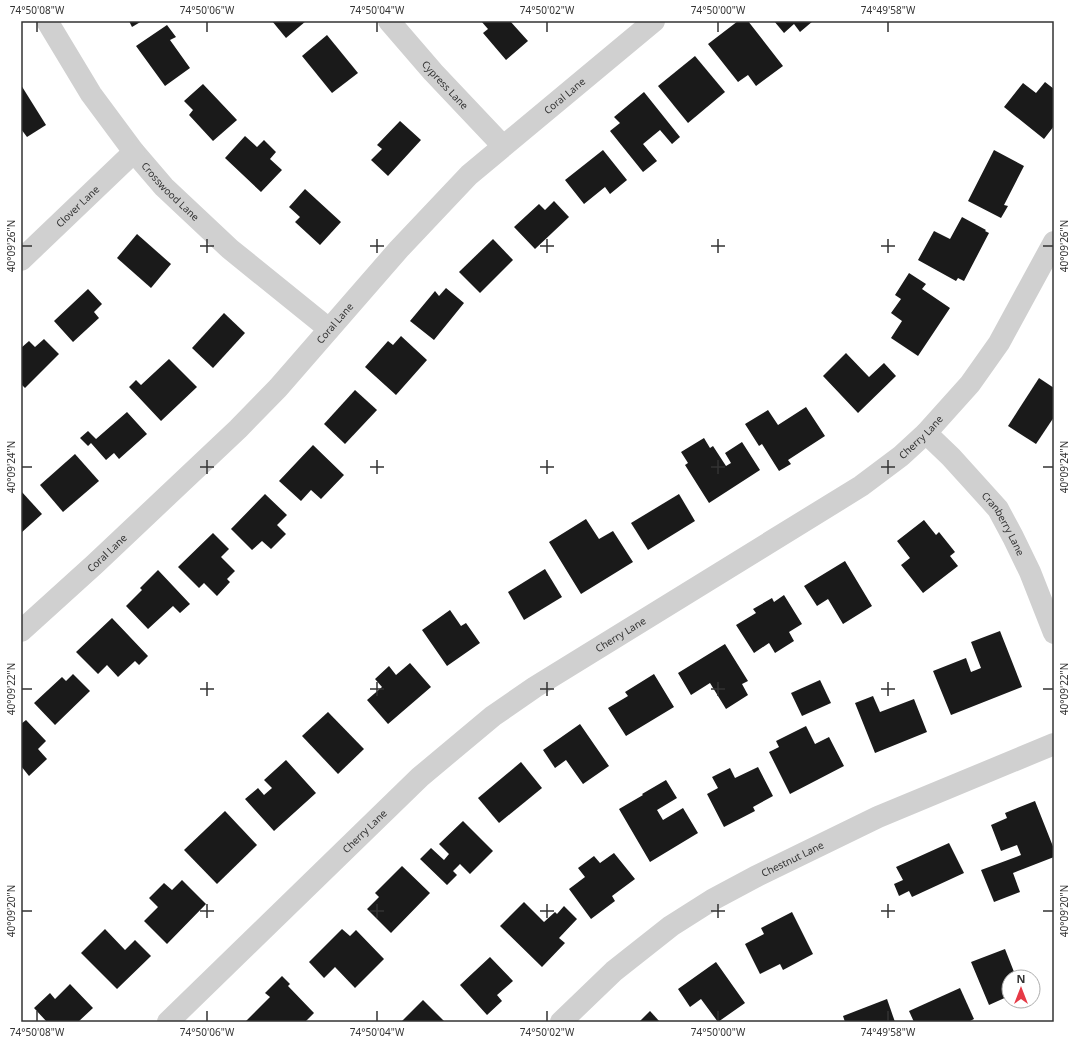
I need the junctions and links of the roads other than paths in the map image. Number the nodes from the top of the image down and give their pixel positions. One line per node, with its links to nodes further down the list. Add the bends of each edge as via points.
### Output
1 (47, 21): 5 (street, Crosswood Lane, via 91,94)
2 (389, 21): 4 (street, Cypress Lane)
3 (654, 21): 4 (street, Coral Lane)
4 (503, 146): 8 (street, Coral Lane, via 469,175 404,243)
5 (134, 152): 7 (street, Clover Lane); 8 (street, Crosswood Lane, via 164,187 230,249)
6 (1054, 242): 9 (street, Cherry Lane, via 999,343 970,384)
7 (21, 260)
8 (329, 329): 10 (street, Coral Lane, via 238,429)
9 (926, 433): 11 (street, Cranberry Lane, via 998,509 1030,572); 13 (street, Cherry Lane, via 901,456 861,486 542,682 493,716 420,777)
10 (21, 631)
11 (1054, 633)
12 (1054, 744): 14 (street, Chestnut Lane, via 878,817 755,876 712,900 671,926 614,972)
13 (168, 1022)
14 (561, 1022)

